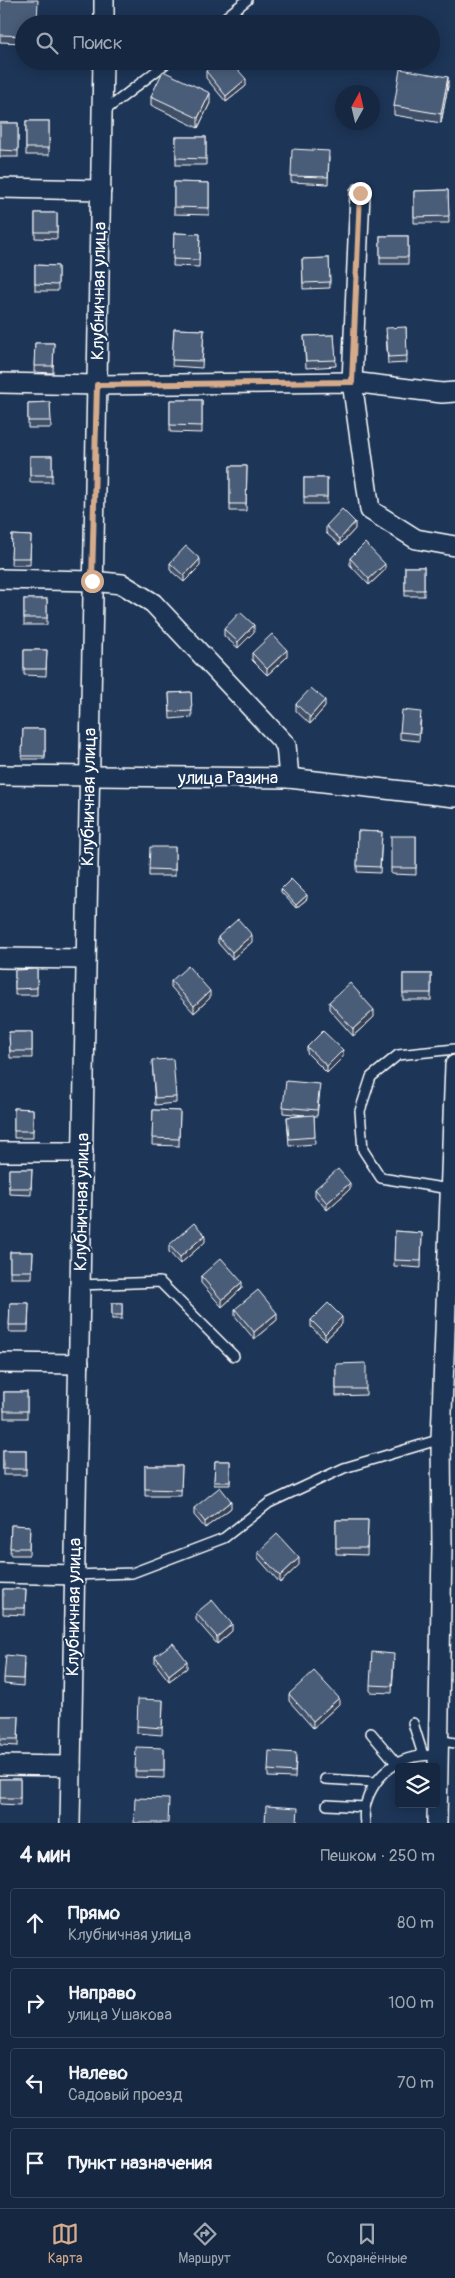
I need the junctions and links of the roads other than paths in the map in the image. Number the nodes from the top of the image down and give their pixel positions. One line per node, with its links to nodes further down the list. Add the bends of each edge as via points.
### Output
1 (104, 0): 3 (street)
2 (247, 0): 4 (lane)
3 (104, 15)
4 (228, 15)
5 (103, 70): 7 (street, Клубничная улица)
6 (157, 70): 7 (lane)
7 (102, 113): 9 (street, Клубничная улица)
8 (0, 188): 9 (street)
9 (101, 190): 13 (street, Клубничная улица)
10 (360, 193): 11 (street)
11 (352, 382): 13 (street); 14 (street); 15 (street, via 370,510 416,539)
12 (0, 383): 13 (street)
13 (97, 385): 17 (street, Клубничная улица)
14 (455, 392)
15 (455, 546)
16 (0, 579): 17 (street)
17 (92, 581): 19 (street, Клубничная улица); 20 (street, via 122,584 153,603 286,745)
18 (0, 775): 19 (street, улица Разина)
19 (90, 777): 20 (street, улица Разина); 23 (street, Клубничная улица)
20 (289, 778): 21 (street, улица Разина)
21 (455, 797)
22 (0, 958): 23 (street)
23 (86, 960): 27 (street, Клубничная улица)
24 (455, 1049): 28 (lane, via 398,1055 370,1077 360,1111 363,1150 381,1178)
25 (455, 1064): 28 (street)
26 (0, 1152): 27 (street)
27 (83, 1152): 29 (street, Клубничная улица)
28 (450, 1189): 33 (street)
29 (80, 1285): 30 (lane, via 160,1282); 32 (street, Клубничная улица)
30 (234, 1356)
31 (0, 1363): 32 (street)
32 (79, 1364): 36 (street, Клубничная улица)
33 (441, 1439): 34 (street); 36 (lane, via 344,1468 269,1503 224,1538 132,1573)
34 (449, 1547): 39 (street)
35 (0, 1573): 36 (street)
36 (75, 1575): 43 (street, Клубничная улица)
37 (413, 1722): 39 (lane)
38 (371, 1733): 40 (lane)
39 (438, 1748): 40 (lane); 50 (street)
40 (396, 1763)
41 (0, 1764): 43 (street)
42 (395, 1764): 45 (lane)
43 (71, 1766): 48 (street, Клубничная улица)
44 (325, 1779): 45 (lane)
45 (375, 1782): 47 (lane)
46 (327, 1805): 47 (lane)
47 (365, 1807): 49 (lane)
48 (70, 1823)
49 (364, 1823)
50 (437, 1823)

